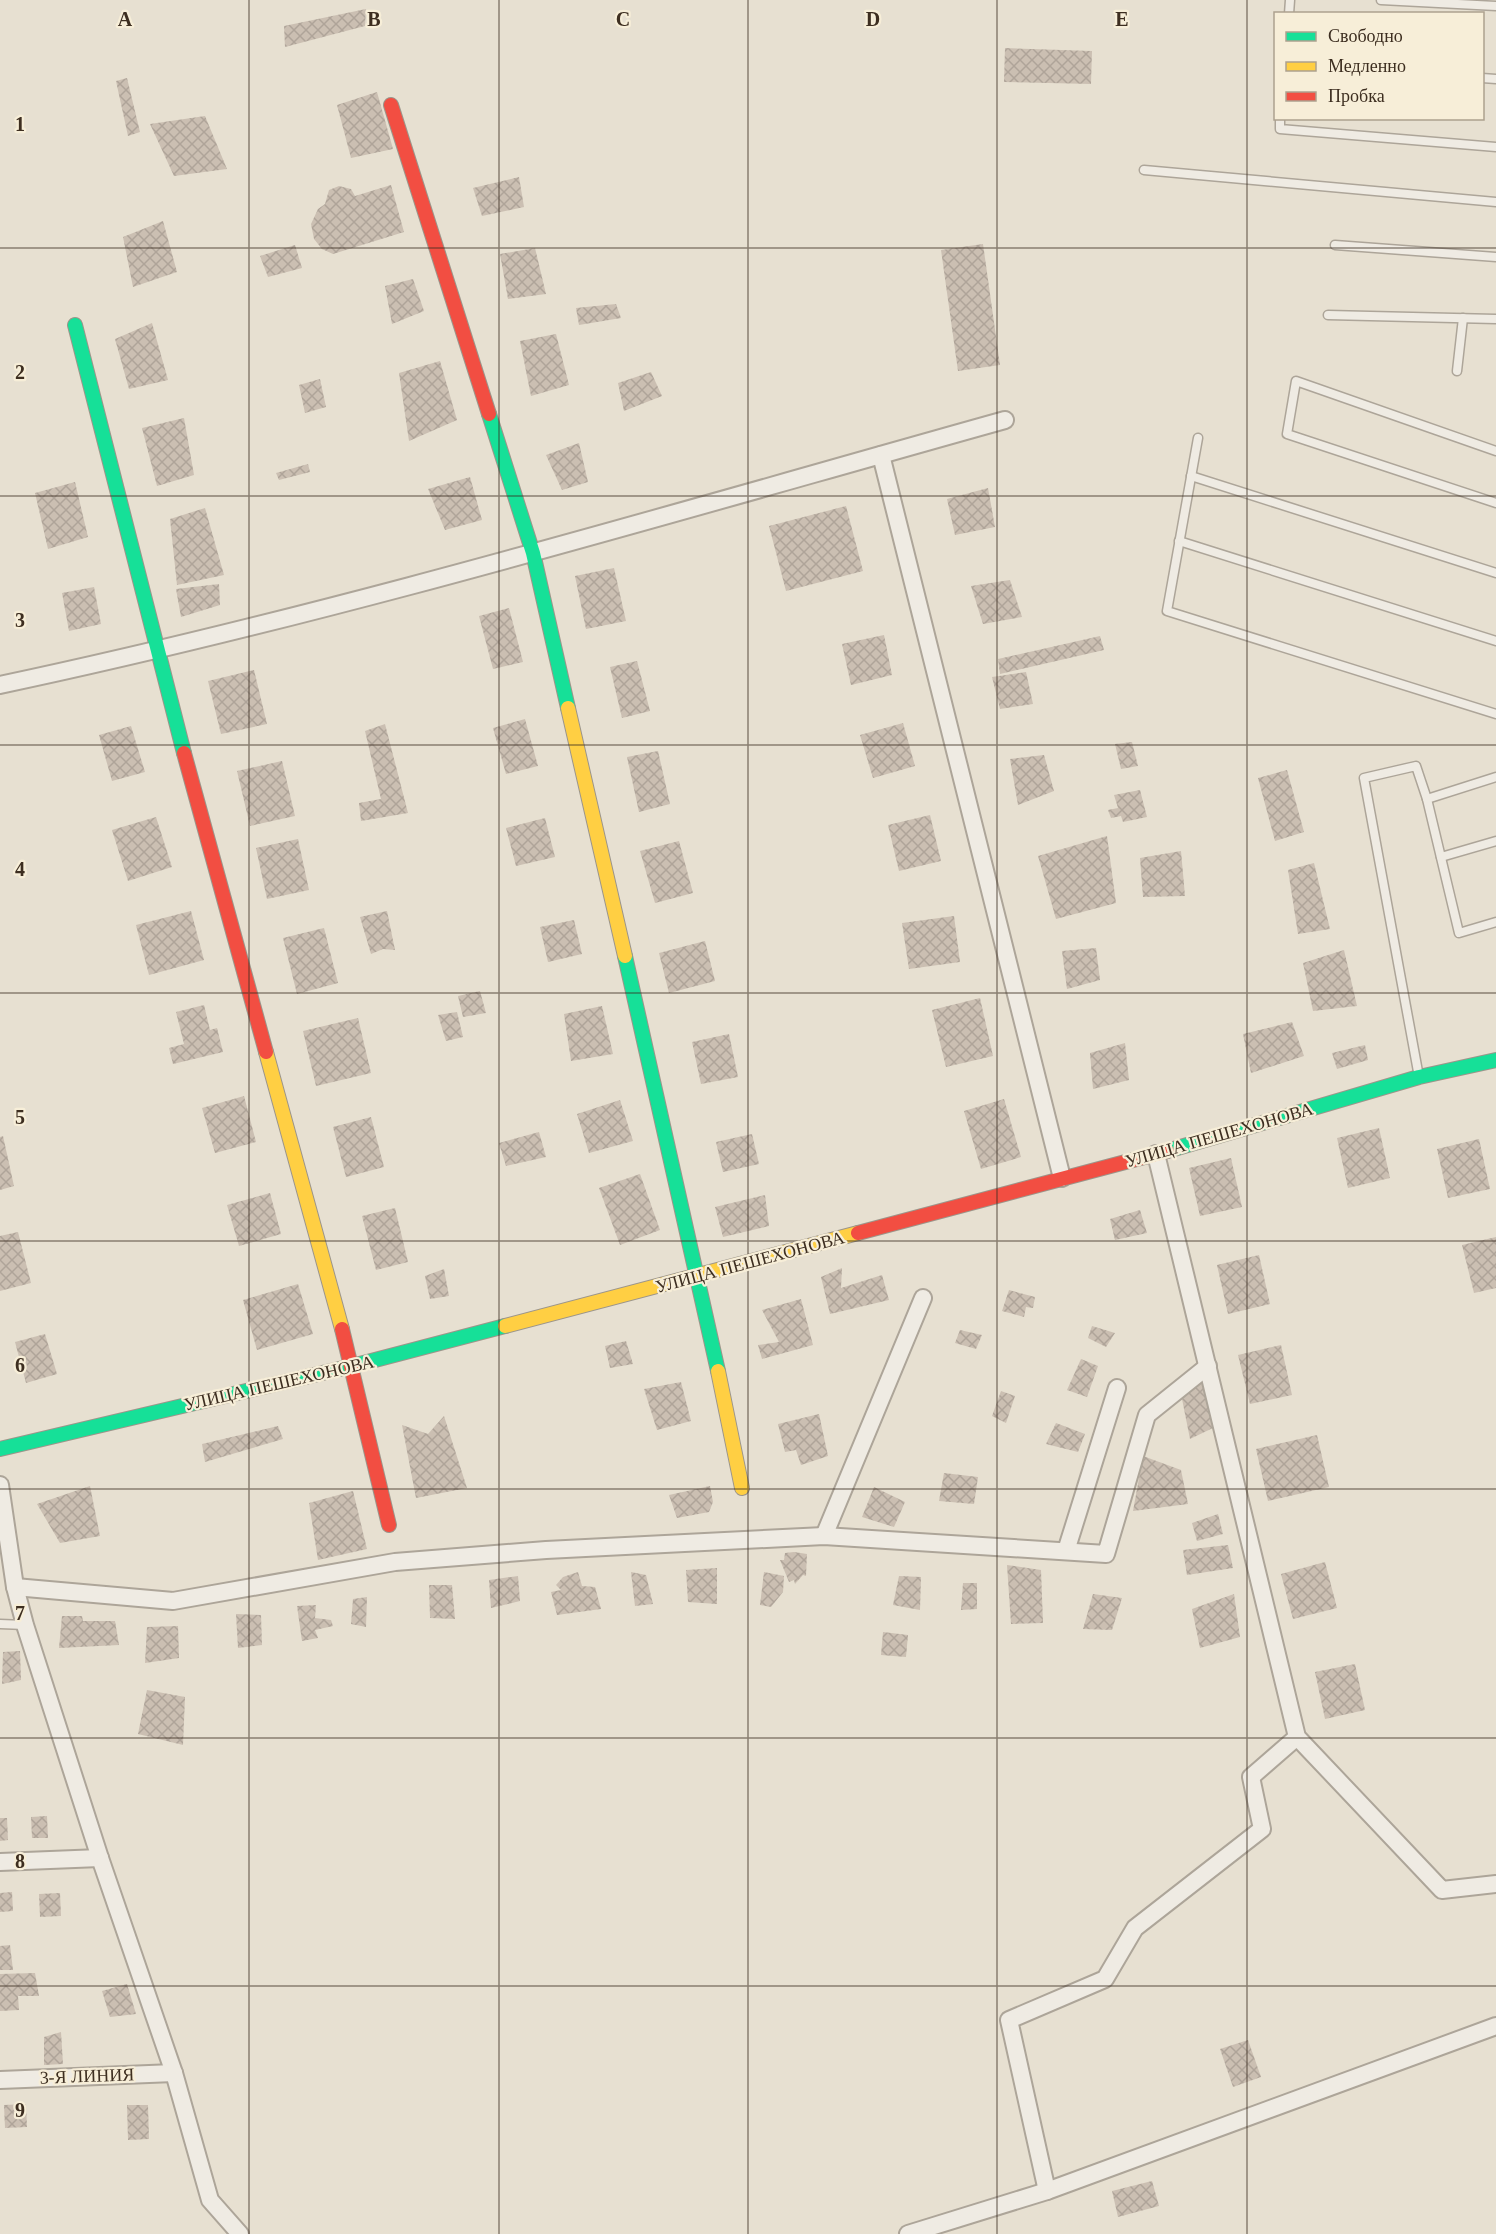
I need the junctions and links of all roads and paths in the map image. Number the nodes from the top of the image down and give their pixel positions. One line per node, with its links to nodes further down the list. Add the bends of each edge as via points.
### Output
1 (1381, 0): 2 (lane)
2 (1496, 6)
3 (391, 105): 22 (street)
4 (1280, 120): 5 (lane, via 1280,129)
5 (1496, 147)
6 (1144, 170): 7 (lane)
7 (1496, 202)
8 (1335, 245): 9 (lane)
9 (1496, 257)
10 (1328, 315): 11 (lane)
11 (1463, 318): 12 (lane); 14 (lane)
12 (1496, 319)
13 (75, 325): 25 (street)
14 (1457, 371)
15 (1005, 420): 18 (street)
16 (1198, 438): 19 (lane)
17 (1496, 451): 20 (lane, via 1296,381 1287,434)
18 (881, 455): 22 (street); 36 (street)
19 (1191, 476): 21 (lane); 23 (lane)
20 (1496, 503)
21 (1179, 541): 24 (lane); 27 (lane, via 1167,611)
22 (533, 553): 25 (street); 37 (street)
23 (1496, 573)
24 (1496, 641)
25 (156, 652): 26 (street); 39 (street)
26 (0, 685)
27 (1496, 714)
28 (1496, 777): 29 (lane)
29 (1427, 799): 31 (lane); 34 (lane, via 1416,766 1364,778)
30 (1496, 841): 31 (lane)
31 (1441, 856): 32 (lane, via 1459,933)
32 (1496, 922)
33 (1496, 1060): 34 (street, УЛИЦА ПЕШЕХОНОВА)
34 (1419, 1077): 35 (street, УЛИЦА ПЕШЕХОНОВА)
35 (1156, 1154): 36 (street, УЛИЦА ПЕШЕХОНОВА); 40 (street)
36 (1062, 1178): 37 (street, УЛИЦА ПЕШЕХОНОВА)
37 (698, 1276): 39 (street, УЛИЦА ПЕШЕХОНОВА); 44 (street)
38 (923, 1299): 46 (street)
39 (352, 1366): 42 (street, УЛИЦА ПЕШЕХОНОВА); 45 (street)
40 (1208, 1366): 47 (street, via 1147,1415 1106,1554); 51 (street)
41 (1117, 1388): 47 (street)
42 (0, 1449)
43 (0, 1485): 48 (street)
44 (742, 1488)
45 (389, 1525)
46 (824, 1536): 47 (street); 48 (street, via 395,1562 173,1601)
47 (1066, 1551)
48 (15, 1587): 50 (street)
49 (0, 1624): 50 (lane)
50 (25, 1625): 52 (street)
51 (1297, 1737): 54 (street, via 1442,1890); 58 (street, via 1251,1777 1262,1829 1135,1928 1105,1979 1010,2020)
52 (100, 1858): 53 (street); 56 (street)
53 (0, 1862)
54 (1496, 1884)
55 (1496, 2025): 58 (street)
56 (174, 2073): 57 (street, 3-Я ЛИНИЯ); 59 (street, via 210,2200)
57 (0, 2080)
58 (1047, 2191): 60 (street)
59 (240, 2234)
60 (908, 2234)

